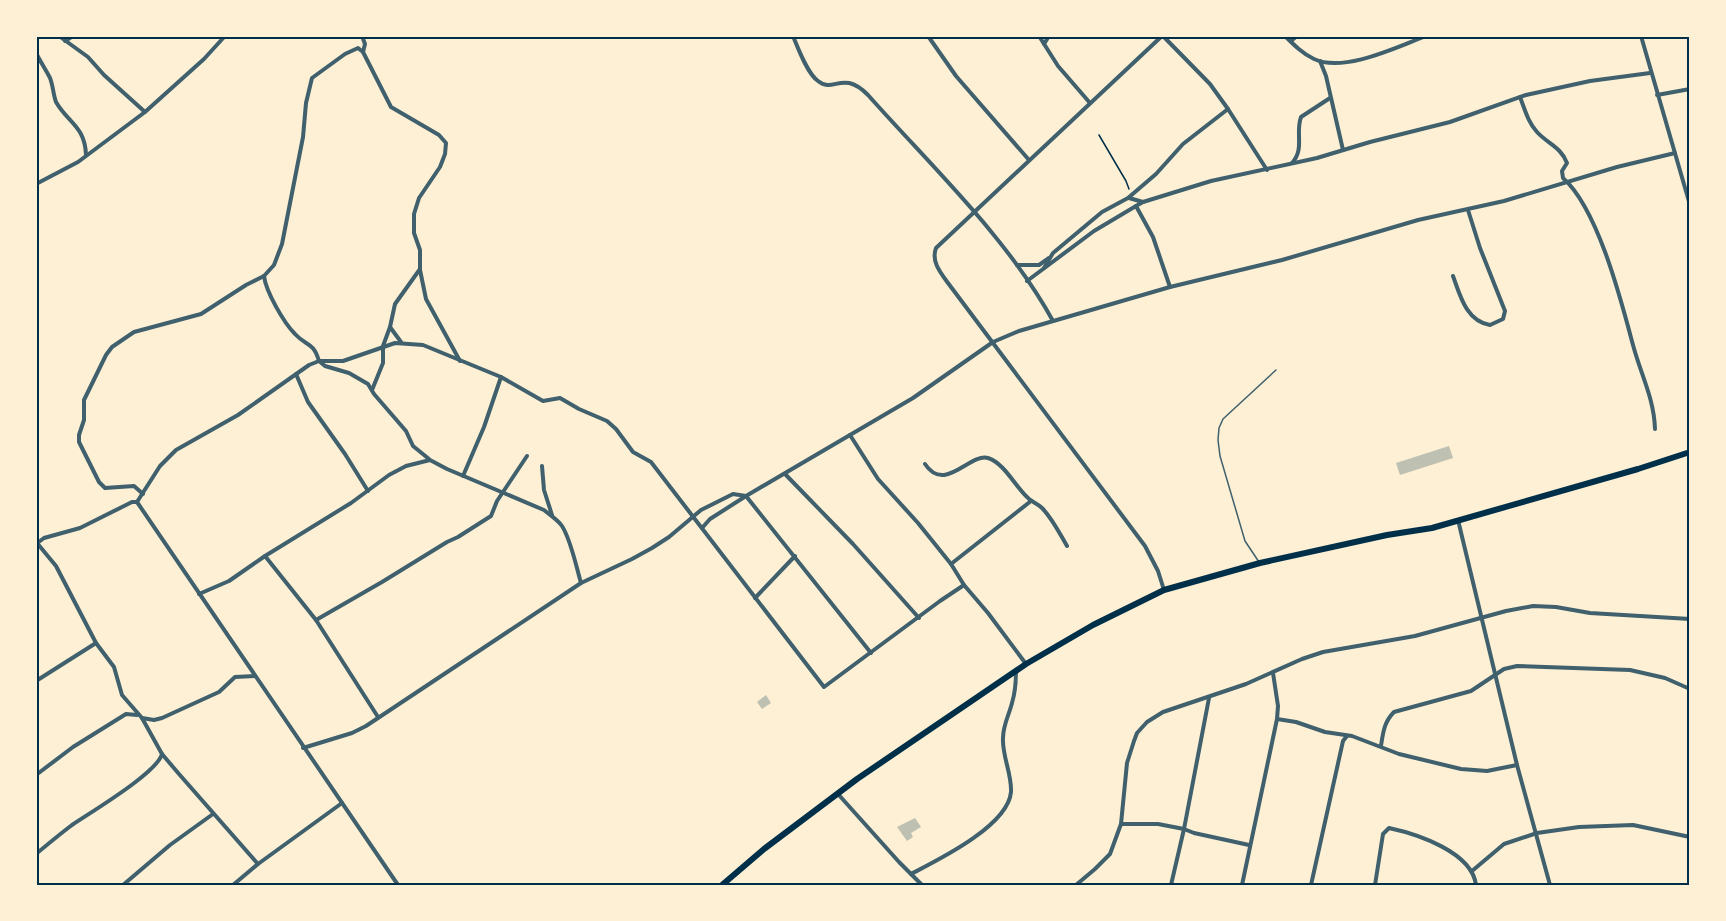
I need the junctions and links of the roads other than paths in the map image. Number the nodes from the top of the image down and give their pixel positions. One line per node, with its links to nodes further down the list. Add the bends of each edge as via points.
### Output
1 (58, 36): 14 (street)
2 (73, 36): 14 (street)
3 (225, 36): 27 (street)
4 (362, 36): 18 (street)
5 (793, 36): 41 (street, via 816,80 828,85 848,81 860,87)
6 (928, 36): 31 (street, via 956,76)
7 (1039, 36): 16 (street)
8 (1049, 36): 16 (street)
9 (1162, 36): 25 (street); 26 (street, via 1210,84)
10 (1285, 36): 15 (street)
11 (1297, 36): 15 (street)
12 (1426, 36): 19 (street, via 1355,60 1338,64)
13 (1641, 36): 20 (street)
14 (65, 41): 27 (street, via 88,57)
15 (1291, 41): 19 (street)
16 (1044, 44): 25 (street)
17 (36, 52): 30 (street, via 57,102 80,132)
18 (363, 52): 45 (street, via 391,107 446,142 440,167 419,198 414,214); 46 (street, via 355,49 312,78 282,244 274,265)
19 (1320, 61): 24 (street)
20 (1650, 73): 22 (street); 23 (street)
21 (1690, 89): 22 (street)
22 (1657, 95): 29 (street)
23 (1520, 97): 28 (street, via 1461,119); 34 (street, via 1533,127 1564,156 1567,163 1563,178)
24 (1330, 98): 28 (street); 32 (street, via 1301,117 1298,156)
25 (1090, 103): 31 (street)
26 (1228, 109): 33 (street); 36 (street, via 1183,144)
27 (145, 112): 30 (street)
28 (1343, 150): 32 (street)
29 (1675, 153): 34 (street); 38 (street)
30 (86, 156): 35 (street)
31 (1029, 160): 41 (street)
32 (1292, 164): 33 (street)
33 (1266, 170): 37 (street)
34 (1569, 182): 40 (street); 63 (street, via 1591,219 1622,300 1638,363 1651,395)
35 (36, 184)
36 (1128, 198): 37 (street); 42 (street, via 1102,212)
37 (1143, 202): 39 (street)
38 (1690, 203)
39 (1136, 206): 44 (street); 50 (street, via 1154,237)
40 (1468, 210): 47 (street, via 1505,311 1503,319 1490,325 1479,322 1464,305); 50 (street)
41 (973, 212): 43 (street); 55 (street, via 933,255 948,284)
42 (1050, 257): 43 (street, via 1039,264); 44 (street)
43 (1016, 265): 48 (street)
44 (1044, 268): 48 (street)
45 (420, 269): 53 (street, via 395,304); 58 (street, via 426,299)
46 (264, 276): 49 (street); 51 (street)
47 (1453, 276)
48 (1027, 280): 52 (street)
49 (253, 282): 51 (street); 74 (street, via 201,314 147,327 123,338 106,355 84,400 81,449 105,488 134,486)
50 (1170, 287): 52 (street)
51 (268, 291): 57 (street, via 292,331 316,351)
52 (1053, 322): 55 (street)
53 (390, 327): 54 (street); 56 (street)
54 (402, 342): 56 (street); 58 (street, via 435,349)
55 (993, 342): 64 (street, via 913,398); 90 (street, via 1145,546)
56 (383, 346): 57 (street, via 343,361); 62 (street, via 383,363)
57 (319, 362): 60 (street); 62 (street, via 365,382)
58 (460, 362): 61 (street)
59 (1276, 370): 86 (lane, via 1223,418 1219,428 1220,456 1245,541)
60 (296, 374): 72 (street, via 308,402); 74 (street, via 238,416 176,450 160,466)
61 (501, 378): 71 (street); 78 (street, via 543,401 560,398 607,421 633,452 651,462)
62 (372, 390): 67 (street, via 406,430 413,446)
63 (1655, 429)
64 (850, 435): 70 (street); 87 (street, via 878,479)
65 (1690, 452): 80 (main road)
66 (527, 456): 73 (street)
67 (430, 460): 71 (street); 72 (street, via 406,466)
68 (926, 464): 76 (street, via 932,471 944,474 987,458)
69 (542, 466): 79 (street)
70 (785, 474): 75 (street); 93 (street)
71 (463, 476): 73 (street)
72 (368, 491): 84 (street)
73 (504, 492): 79 (street); 96 (street, via 491,516 475,527)
74 (143, 494): 77 (street)
75 (746, 496): 78 (street, via 733,494); 81 (street); 85 (street)
76 (1031, 501): 83 (street, via 1042,508); 87 (street)
77 (137, 502): 82 (street); 91 (street)
78 (692, 515): 81 (street); 88 (street, via 652,548)
79 (552, 516): 88 (street, via 567,536)
80 (1458, 520): 86 (main road); 94 (street)
81 (702, 528): 92 (street)
82 (36, 543): 97 (street, via 56,566)
83 (1067, 546)
84 (265, 556): 91 (street, via 229,581); 96 (street)
85 (795, 556): 92 (street); 98 (street)
86 (1260, 562): 90 (main road)
87 (951, 564): 89 (street)
88 (581, 583): 108 (street)
89 (964, 585): 93 (street); 99 (street)
90 (1164, 590): 99 (main road)
91 (200, 594): 103 (street)
92 (755, 598): 98 (street, via 824,687)
93 (919, 618): 98 (street)
94 (1481, 618): 95 (street, via 1533,606); 101 (street, via 1414,636 1323,652); 102 (street)
95 (1690, 619)
96 (316, 620): 108 (street)
97 (96, 643): 104 (street); 107 (street, via 114,667 122,695)
98 (871, 653)
99 (1026, 664): 100 (main road)
100 (1016, 671): 116 (main road); 127 (street, via 1013,702 1003,732 1011,792 1007,806 983,831)
101 (1273, 673): 106 (street); 109 (street)
102 (1495, 674): 105 (street, via 1532,665 1630,670); 111 (street, via 1471,691 1394,712 1383,729); 114 (street)
103 (255, 675): 107 (street, via 235,677 219,692 162,718); 112 (street)
104 (36, 681)
105 (1690, 689)
106 (1209, 698): 119 (street, via 1163,712 1137,733 1127,763); 120 (street)
107 (140, 716): 113 (street); 115 (street, via 126,714)
108 (379, 717): 112 (street, via 352,733)
109 (1277, 719): 110 (street); 123 (street)
110 (1347, 736): 111 (street); 136 (street, via 1342,741)
111 (1381, 746): 114 (street, via 1399,754 1476,771)
112 (303, 748): 117 (street)
113 (162, 753): 118 (street); 124 (street, via 161,760 148,773)
114 (1517, 765): 121 (street)
115 (36, 775)
116 (838, 794): 127 (street); 131 (main road)
117 (342, 803): 125 (street); 130 (street)
118 (213, 814): 125 (street); 128 (street)
119 (1121, 824): 120 (street); 133 (street, via 1110,854)
120 (1184, 829): 123 (street); 134 (street)
121 (1537, 833): 122 (street, via 1633,825); 126 (street, via 1504,844); 139 (street)
122 (1690, 837)
123 (1249, 845): 135 (street)
124 (36, 854)
125 (258, 864): 129 (street)
126 (1472, 871): 137 (street, via 1451,852 1389,828 1383,834); 138 (street)
127 (911, 874): 132 (street)
128 (123, 885)
129 (233, 885)
130 (398, 885)
131 (722, 885)
132 (922, 885)
133 (1076, 885)
134 (1171, 885)
135 (1242, 885)
136 (1311, 885)
137 (1375, 885)
138 (1476, 885)
139 (1550, 885)

